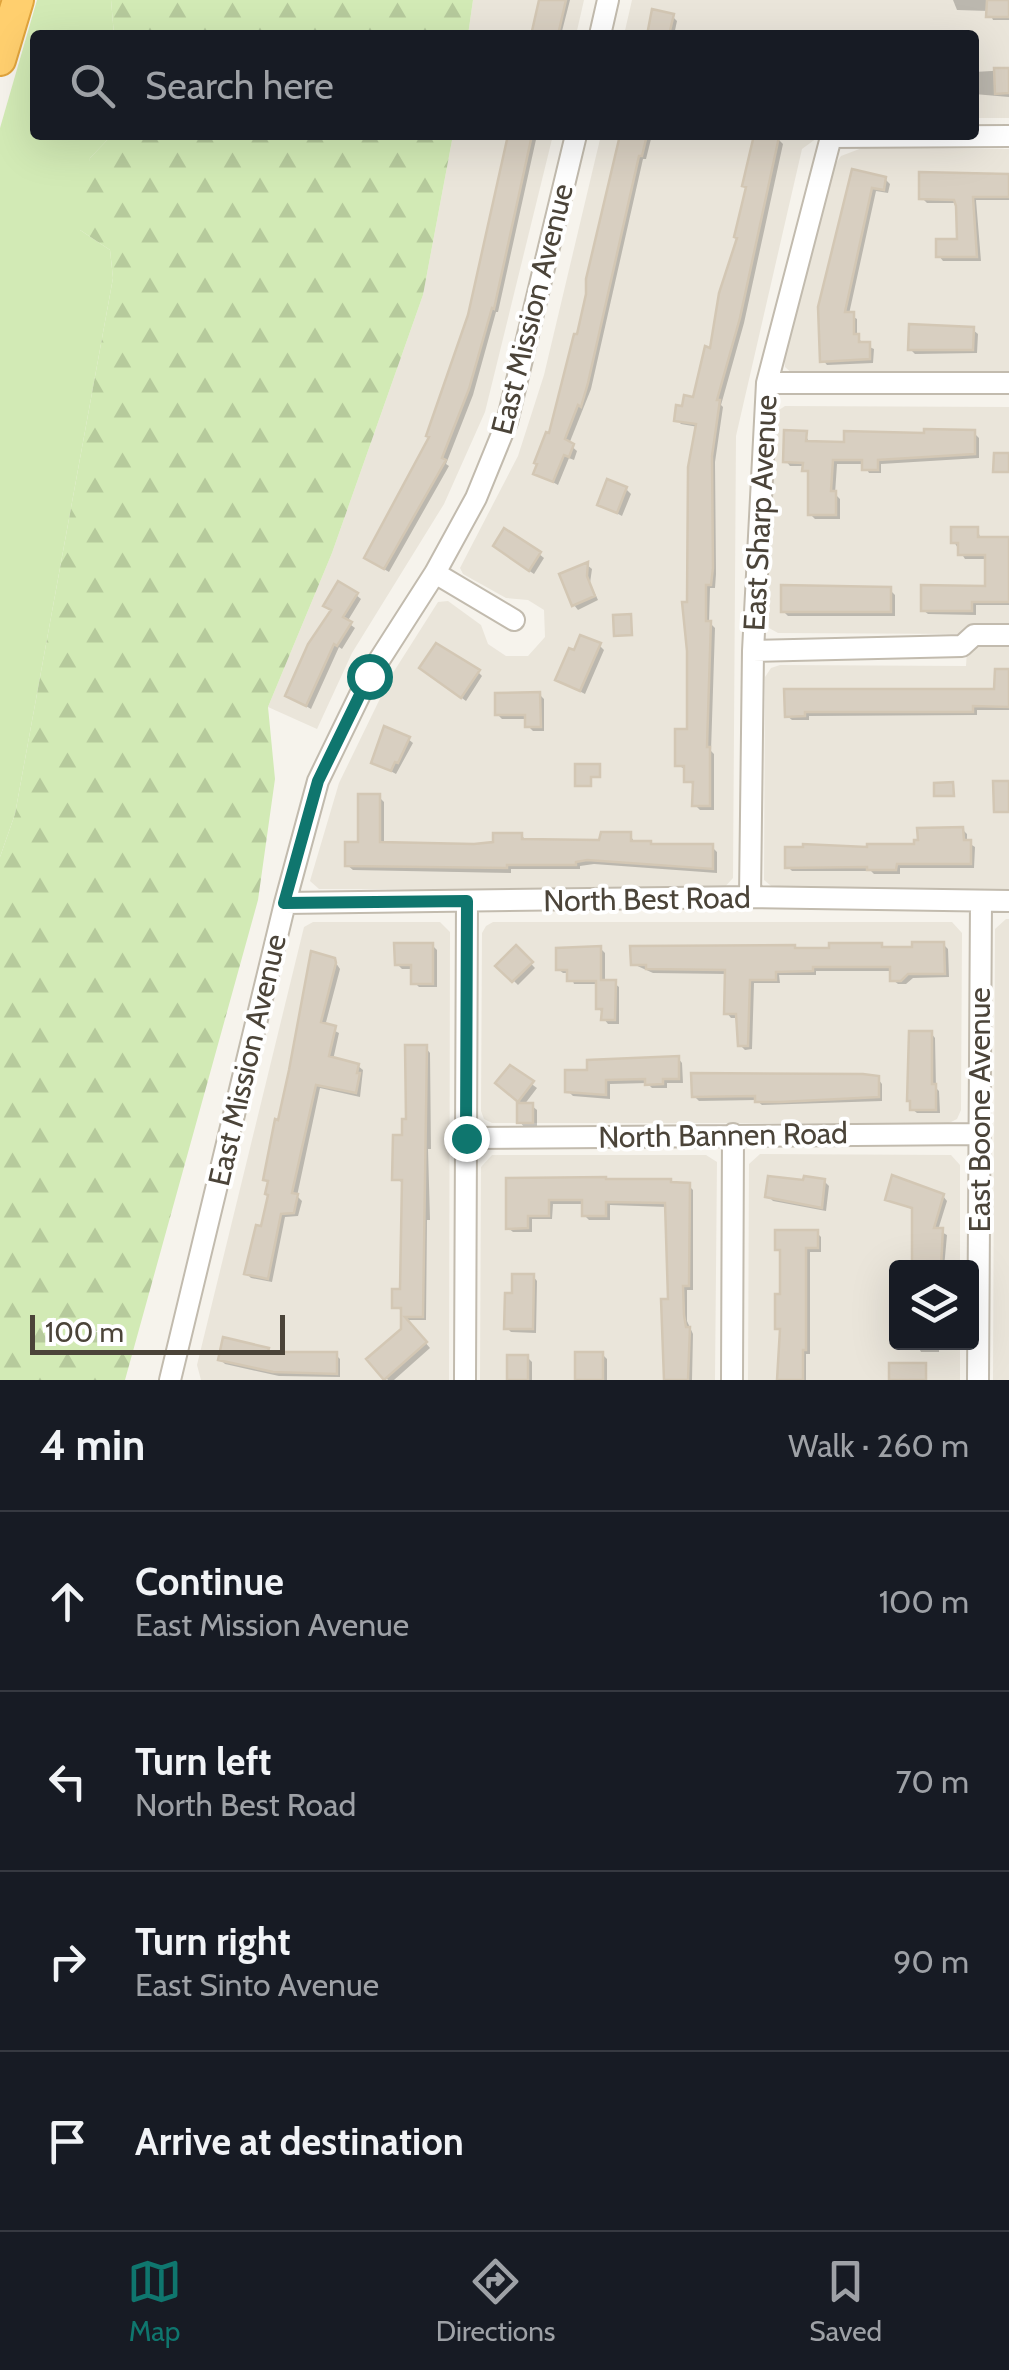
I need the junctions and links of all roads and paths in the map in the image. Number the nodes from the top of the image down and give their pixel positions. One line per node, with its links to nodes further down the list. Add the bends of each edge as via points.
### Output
1 (18, 0): 4 (highway)
2 (608, 0): 3 (street)
3 (601, 30)
4 (2, 55)
5 (979, 136): 6 (street, East Sharp Avenue)
6 (1009, 136)
7 (575, 140): 11 (street, East Mission Avenue, via 507,422)
8 (830, 140): 9 (street, East Sharp Avenue)
9 (766, 383): 10 (street); 14 (street, East Sharp Avenue)
10 (1009, 383)
11 (435, 572): 12 (street); 19 (street, East Mission Avenue, via 369,676 318,781)
12 (514, 620)
13 (1009, 636): 14 (street, via 974,635 962,646)
14 (753, 651): 15 (street, East Sharp Avenue)
15 (750, 898): 16 (street, North Best Road); 17 (street, North Best Road)
16 (467, 901): 19 (street, North Best Road); 22 (street)
17 (980, 901): 18 (street, North Best Road); 21 (street, East Boone Avenue)
18 (1009, 901)
19 (284, 903): 23 (street, East Mission Avenue)
20 (732, 1134): 21 (street, North Bannen Road); 22 (street, North Bannen Road); 25 (street)
21 (979, 1134): 26 (street, East Boone Avenue)
22 (466, 1138): 24 (street)
23 (170, 1380)
24 (465, 1380)
25 (732, 1380)
26 (978, 1380)

